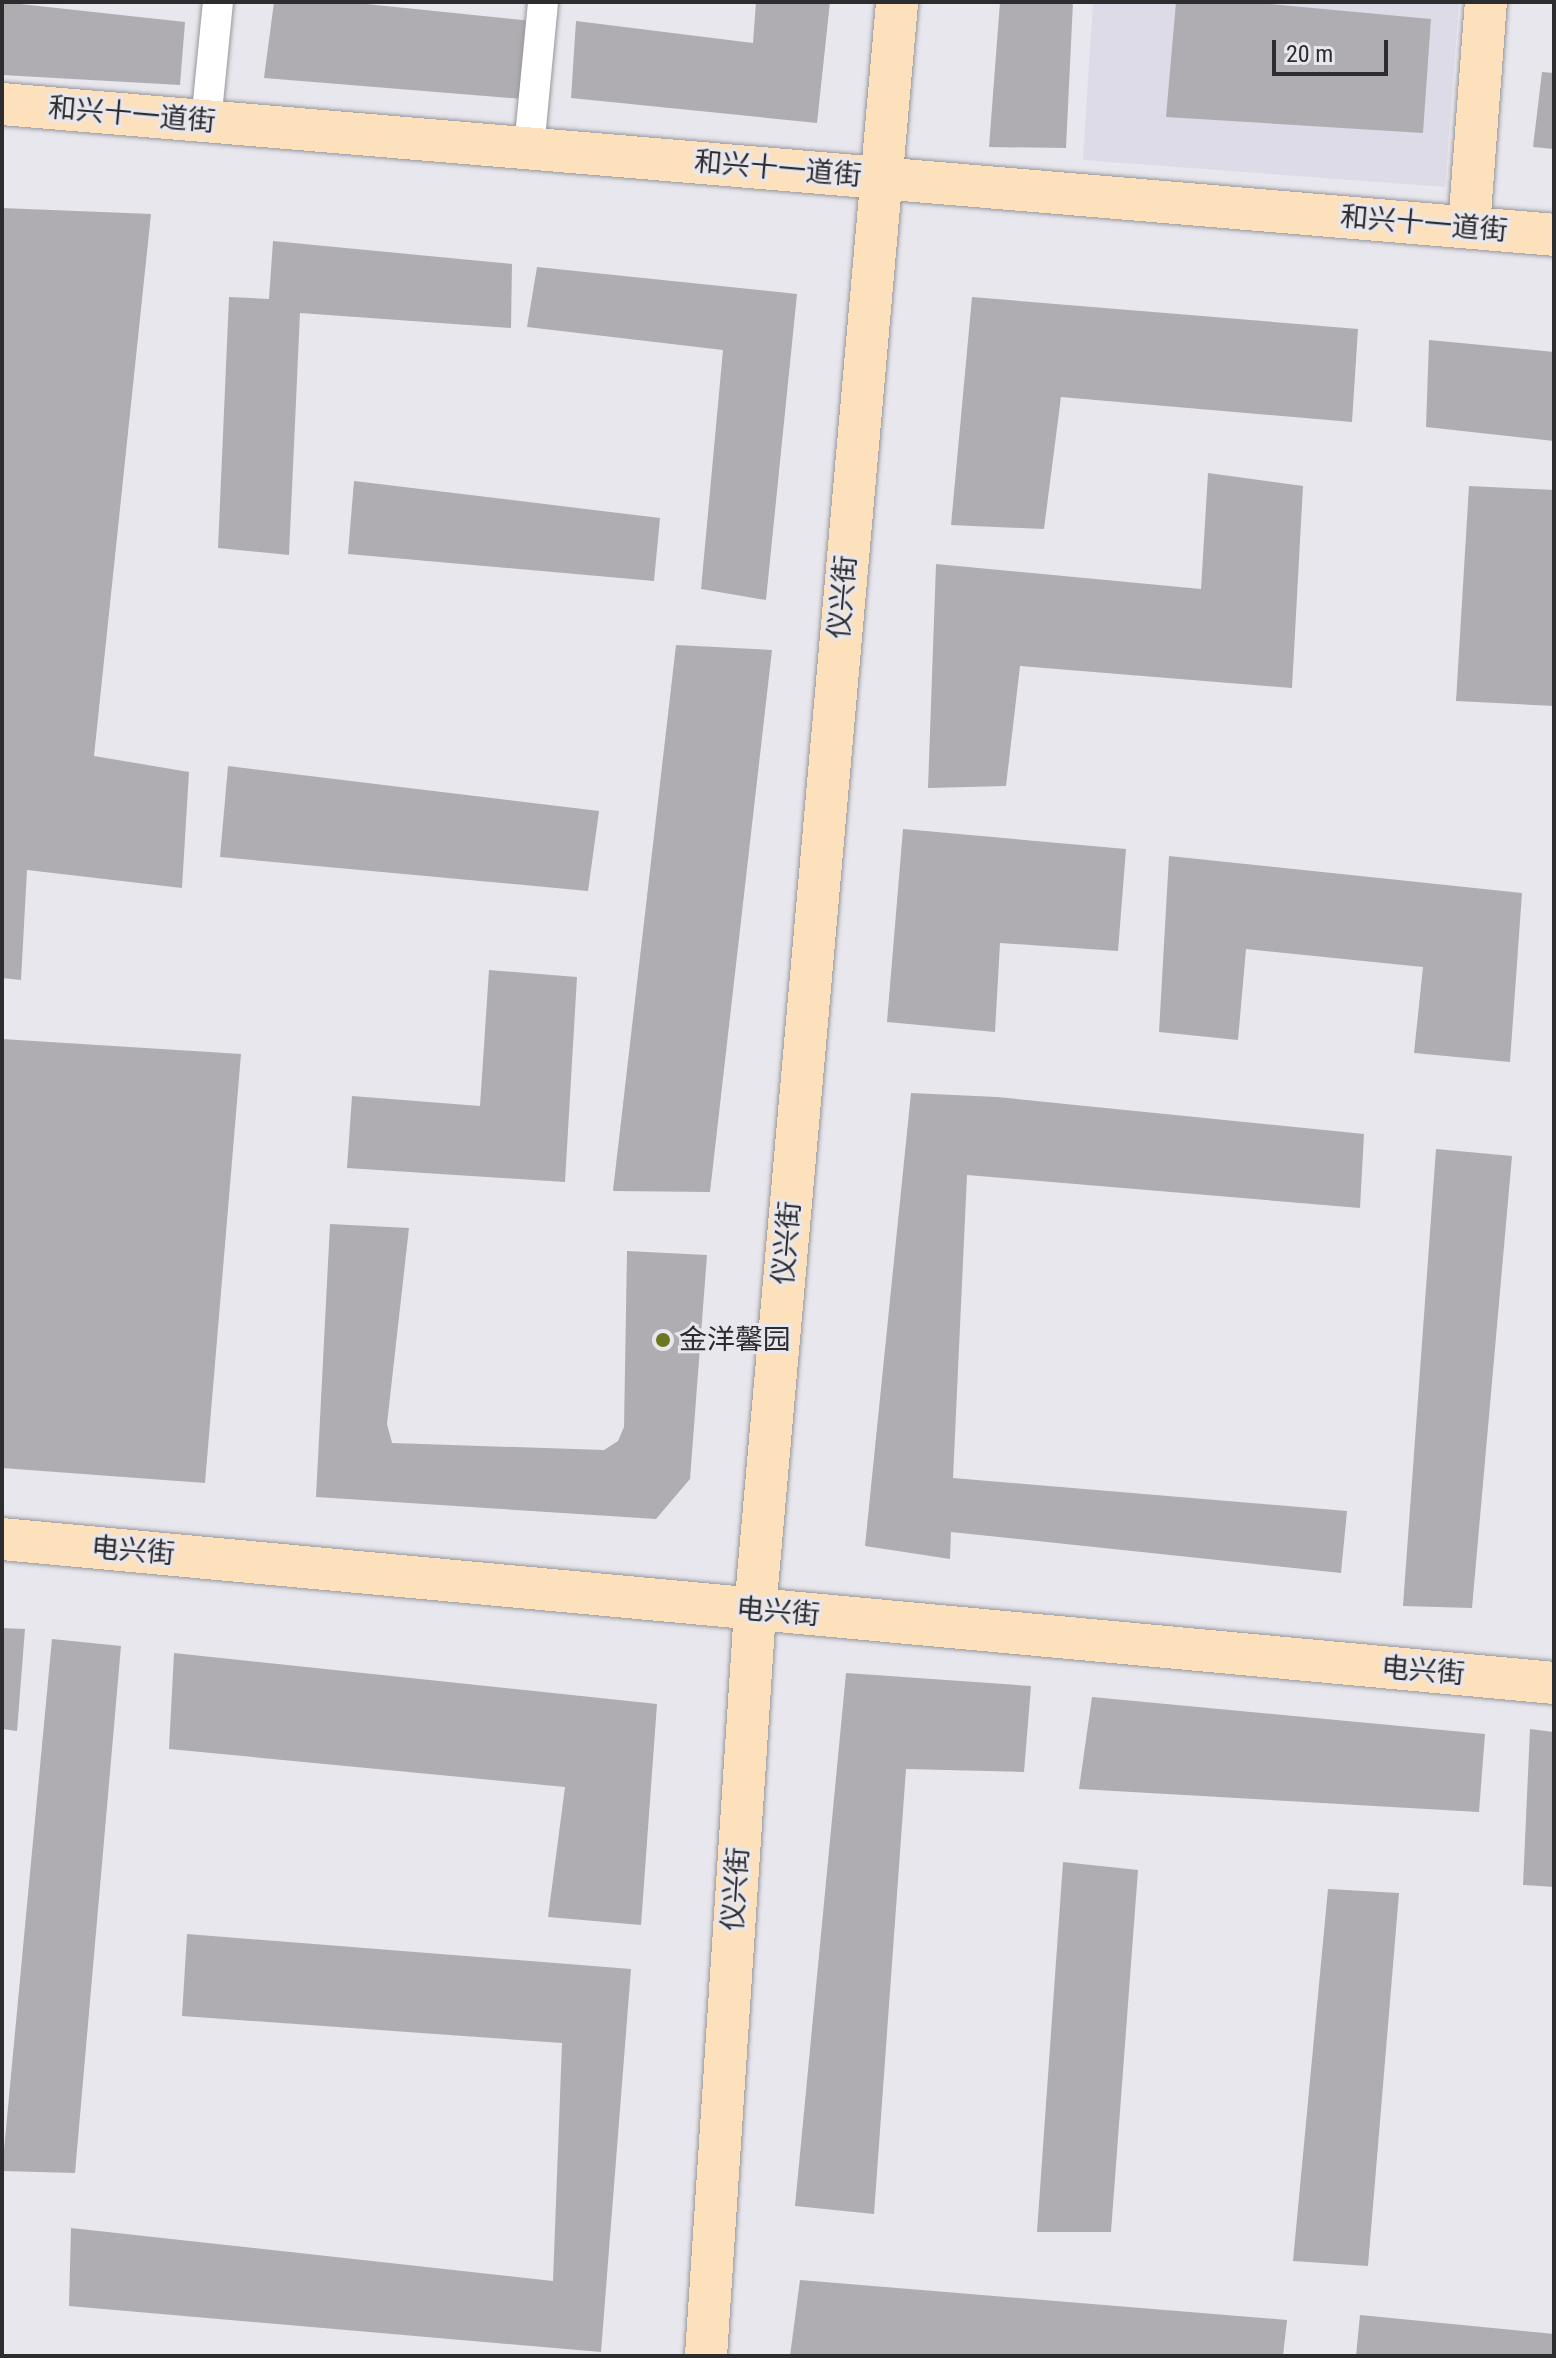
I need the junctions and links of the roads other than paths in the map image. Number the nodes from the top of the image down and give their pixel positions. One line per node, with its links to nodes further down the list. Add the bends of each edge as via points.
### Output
1 (218, 2): 6 (street)
2 (543, 2): 7 (street)
3 (897, 2): 8 (street, 仪兴街)
4 (1486, 2): 9 (street)
5 (2, 104): 6 (street, 和兴十一道街)
6 (206, 122): 7 (street, 和兴十一道街)
7 (529, 148): 8 (street, 和兴十一道街)
8 (879, 178): 9 (street, 和兴十一道街); 12 (street, 仪兴街)
9 (1469, 227): 10 (street, 和兴十一道街)
10 (1554, 235)
11 (2, 1539): 12 (street, 电兴街)
12 (755, 1610): 13 (street, 电兴街); 14 (street, 仪兴街)
13 (1554, 1683)
14 (706, 2356)

